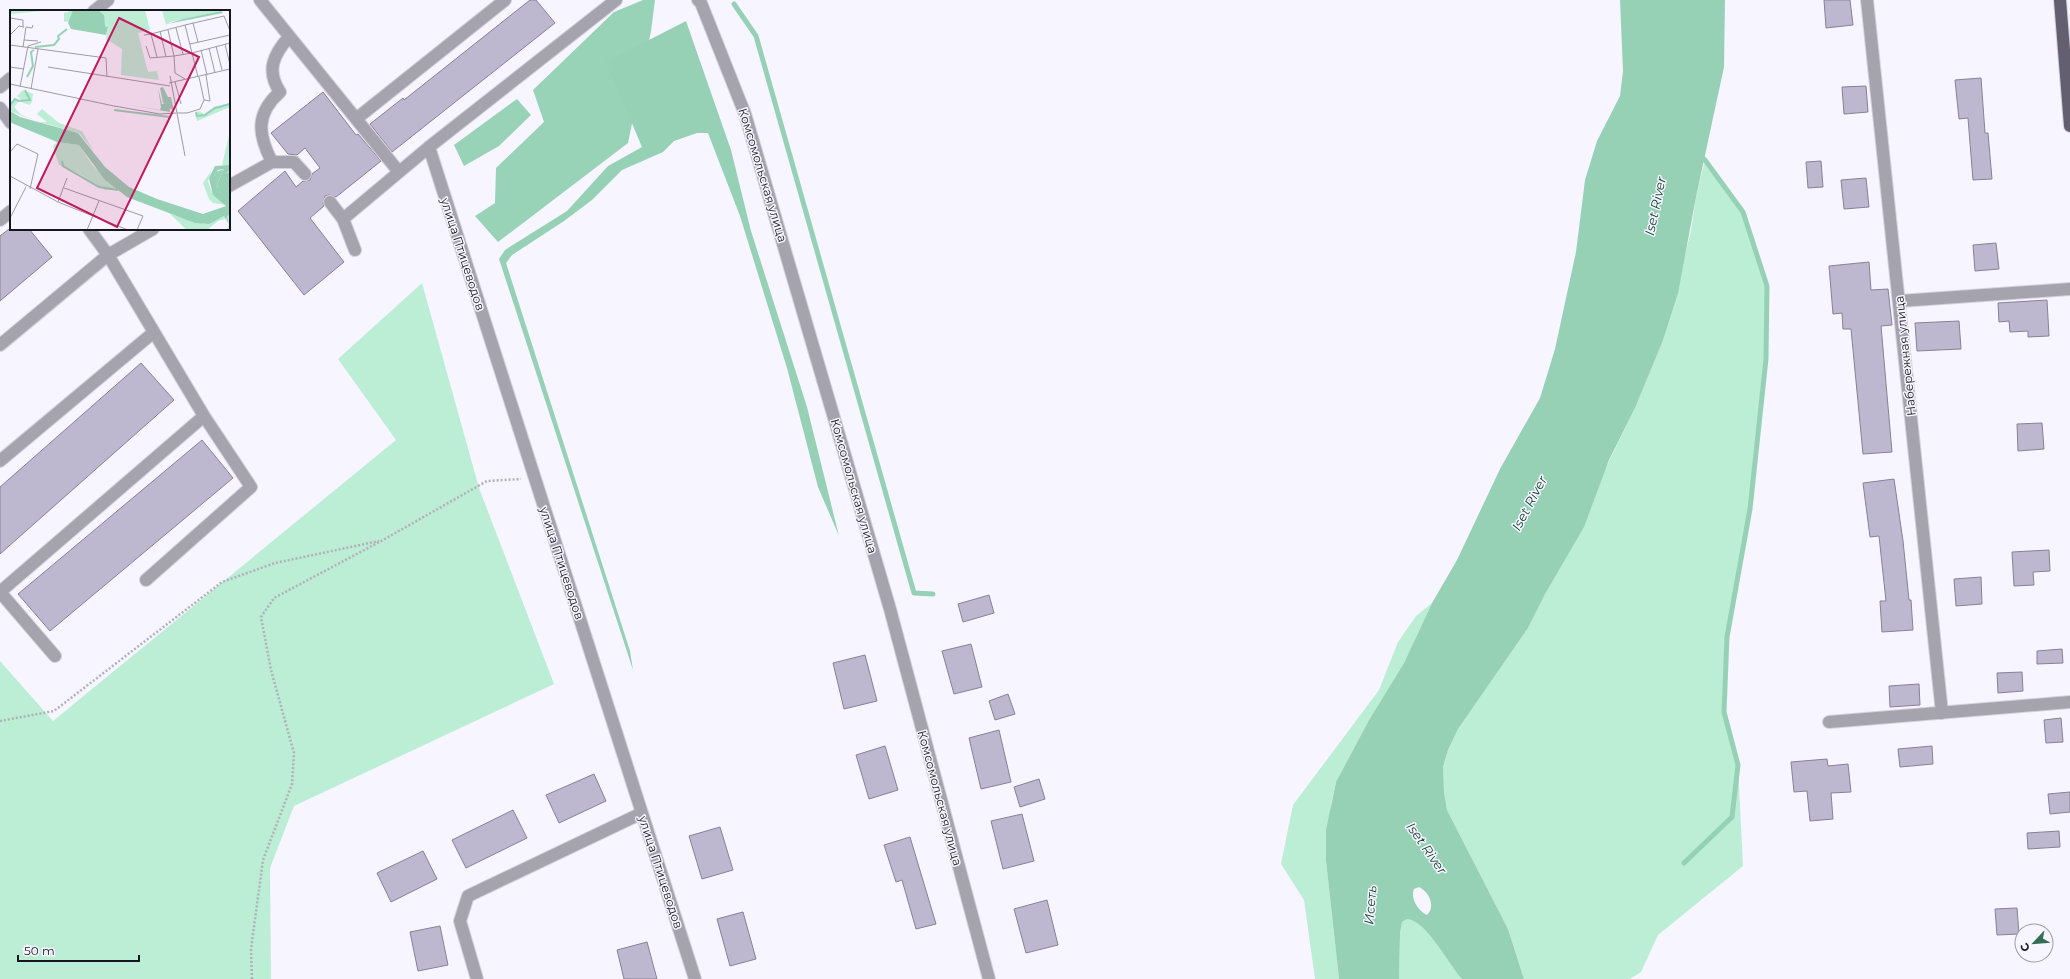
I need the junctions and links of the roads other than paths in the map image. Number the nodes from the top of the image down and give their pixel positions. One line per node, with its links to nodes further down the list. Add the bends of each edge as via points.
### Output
1 (108, 0): 8 (street)
2 (260, 0): 9 (street)
3 (505, 0): 13 (street)
4 (616, 0): 16 (street)
5 (698, 0): 44 (street, Комсомольская улица, via 745,114 890,609)
6 (1867, 0): 30 (street, Набережная улица)
7 (2060, 0): 15 (main road)
8 (95, 10)
9 (289, 37): 13 (street); 17 (street, via 273,59 273,82 280,92 270,101 260,129 263,144)
10 (10, 79): 11 (street)
11 (0, 87)
12 (0, 108): 14 (street)
13 (356, 119): 18 (street)
14 (10, 122)
15 (2070, 126)
16 (429, 147): 18 (street); 41 (street, улица Птицеводов)
17 (272, 162): 19 (street, via 294,162); 20 (street)
18 (399, 172): 23 (street)
19 (305, 174)
20 (230, 185)
21 (330, 202): 23 (street)
22 (10, 212): 24 (street)
23 (343, 219): 27 (street)
24 (0, 220)
25 (90, 230): 28 (street)
26 (151, 230): 28 (street)
27 (355, 250)
28 (108, 255): 31 (street); 32 (street)
29 (2070, 289): 30 (street)
30 (1900, 301): 39 (street, Набережная улица)
31 (154, 332): 33 (street); 34 (street)
32 (0, 345)
33 (204, 416): 35 (street, via 251,487); 36 (street)
34 (0, 461)
35 (146, 580)
36 (0, 592): 37 (street)
37 (55, 656)
38 (2070, 702): 39 (street)
39 (1942, 713): 40 (street)
40 (1829, 722)
41 (642, 813): 42 (street, via 468,896 460,921); 43 (street, улица Птицеводов)
42 (478, 979)
43 (695, 979)
44 (989, 979)

